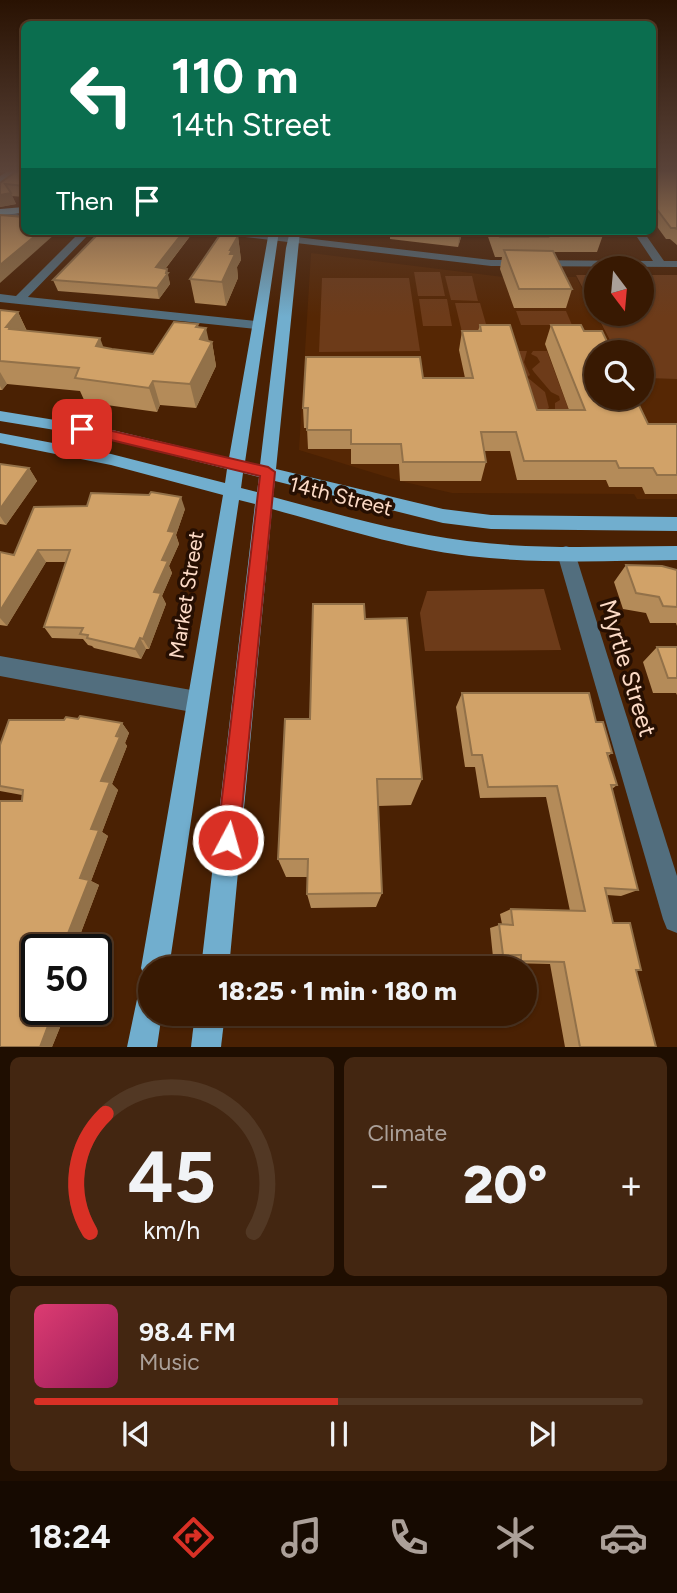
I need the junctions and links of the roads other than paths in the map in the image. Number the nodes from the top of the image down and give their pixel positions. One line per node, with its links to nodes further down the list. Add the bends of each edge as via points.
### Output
1 (83, 235): 8 (street)
2 (273, 235): 9 (main road, Market Street)
3 (294, 235): 5 (street, via 491,263); 13 (main road)
4 (641, 235): 5 (street)
5 (661, 264): 6 (street)
6 (677, 264)
7 (0, 298): 8 (street)
8 (19, 300): 9 (street)
9 (257, 324): 12 (main road, Market Street)
10 (0, 416): 12 (main road, 14th Street, via 104,433)
11 (0, 438): 14 (main road, 14th Street, via 88,454)
12 (235, 464): 13 (main road, 14th Street); 14 (main road, Market Street)
13 (268, 472): 15 (main road); 16 (main road, 14th Street, via 443,516 491,522)
14 (230, 492): 15 (main road, 14th Street); 20 (main road, Market Street)
15 (265, 500): 18 (main road, 14th Street, via 440,544); 23 (main road)
16 (677, 524)
17 (677, 552): 18 (main road, 14th Street)
18 (566, 553): 21 (street, Myrtle Street)
19 (0, 666): 20 (street)
20 (197, 702): 22 (main road, Market Street)
21 (677, 919)
22 (157, 956)
23 (216, 956)
24 (145, 1026): 26 (main road)
25 (208, 1026): 27 (main road)
26 (142, 1047)
27 (206, 1047)

